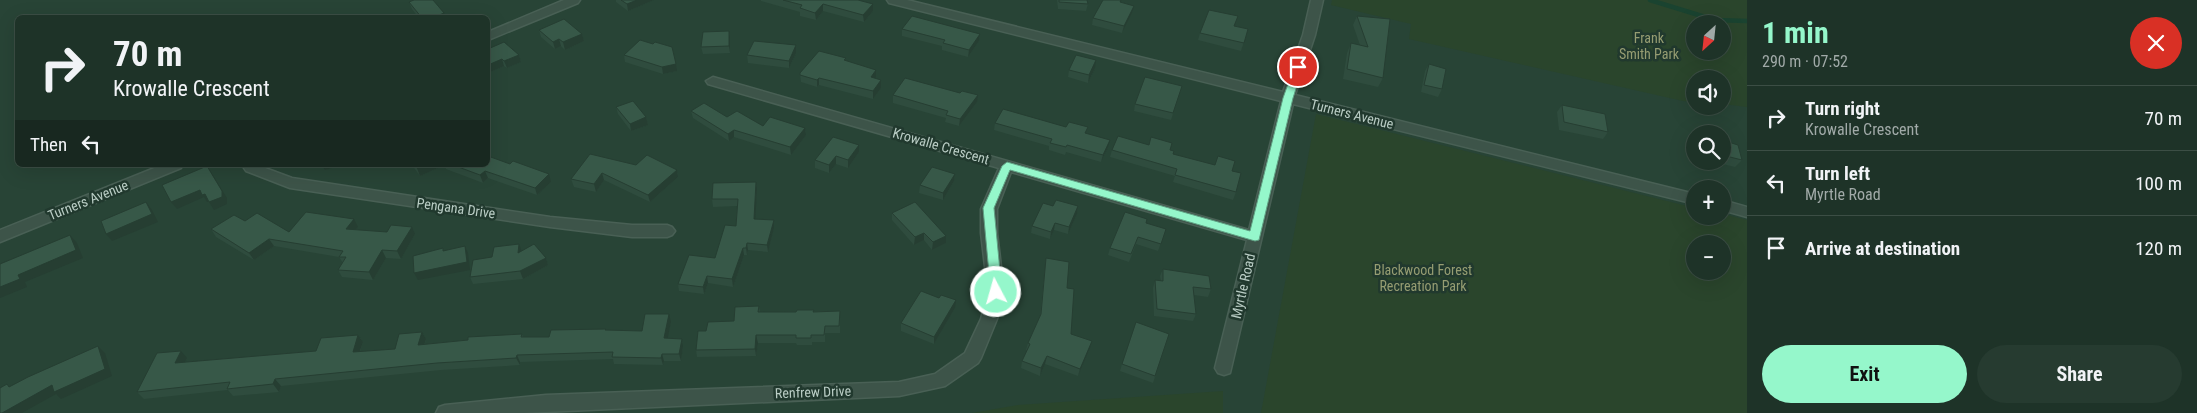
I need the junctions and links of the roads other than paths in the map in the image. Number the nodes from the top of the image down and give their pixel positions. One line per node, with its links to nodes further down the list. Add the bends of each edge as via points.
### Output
1 (574, 0): 4 (street)
2 (893, 0): 6 (street, Turners Avenue)
3 (1317, 0): 6 (street, Myrtle Road)
4 (490, 35)
5 (713, 81): 7 (street, Krowalle Crescent)
6 (1288, 98): 10 (street, Turners Avenue); 15 (street, Myrtle Road)
7 (1007, 166): 15 (street, Krowalle Crescent); 17 (street, Renfrew Drive, via 989,208 996,292 989,319 972,358 939,381 899,389 546,403)
8 (171, 167): 14 (street, Turners Avenue)
9 (251, 167): 13 (street, Pengana Drive, via 299,184 550,222 632,231)
10 (1686, 197)
11 (1731, 208): 12 (street)
12 (1747, 212)
13 (667, 231)
14 (0, 236)
15 (1255, 237): 16 (street, Myrtle Road)
16 (1224, 368)
17 (445, 413)

